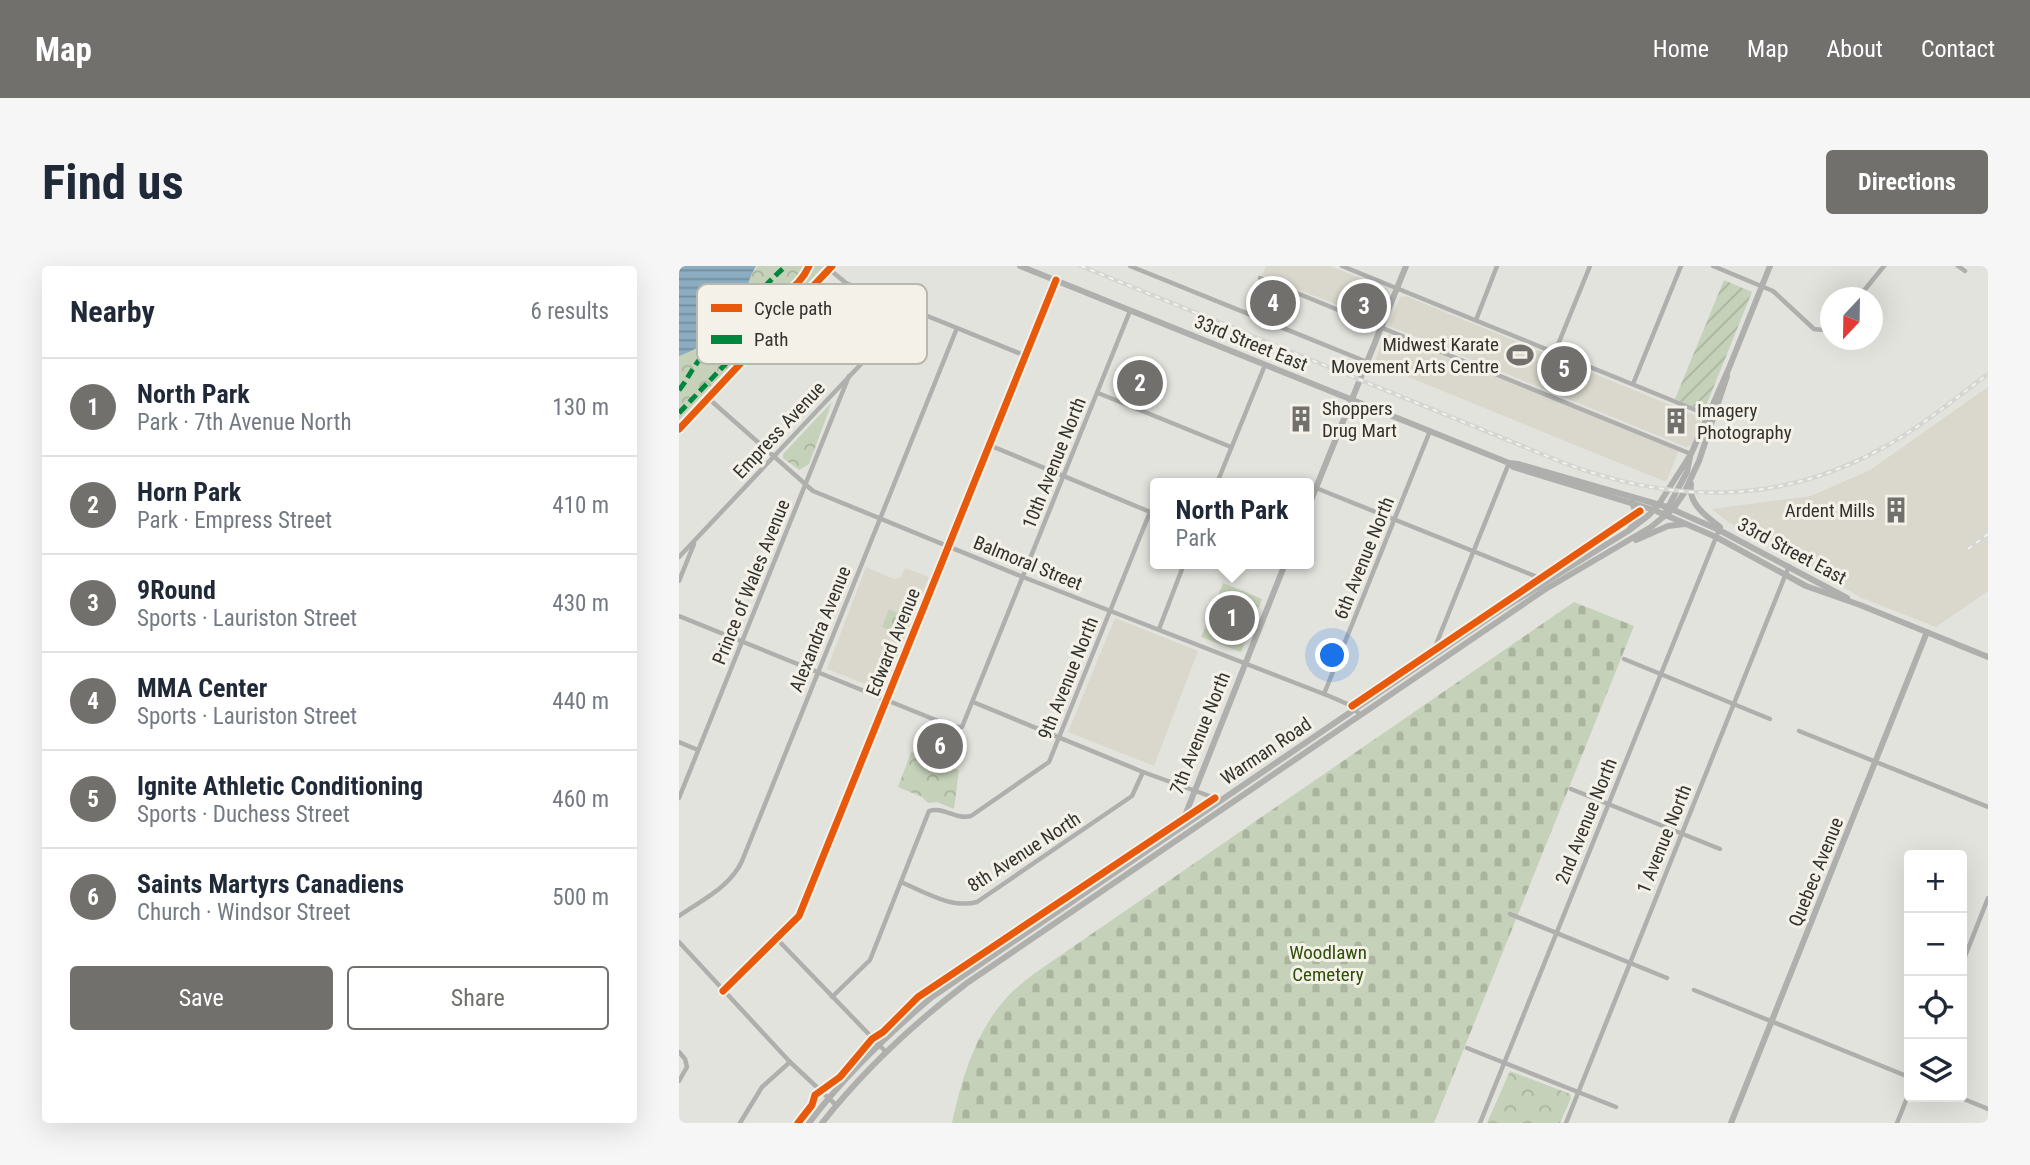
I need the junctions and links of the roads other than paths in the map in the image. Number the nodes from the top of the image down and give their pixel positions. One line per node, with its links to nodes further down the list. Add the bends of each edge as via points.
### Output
1 (1020, 266): 15 (main road, 33rd Street East)
2 (1130, 266): 29 (street)
3 (1342, 266): 20 (street)
4 (1406, 266): 20 (main road)
5 (1497, 266): 23 (street)
6 (1590, 266): 27 (street)
7 (1681, 266): 35 (street)
8 (1713, 266): 18 (street)
9 (1770, 266): 18 (main road)
10 (1884, 266): 19 (street)
11 (1958, 266): 13 (street)
12 (831, 268): 16 (main road); 17 (street)
13 (1965, 271)
14 (1260, 278): 24 (street)
15 (1056, 280): 21 (main road, 33rd Street East); 28 (street, Edward Avenue)
16 (816, 284)
17 (848, 284)
18 (1762, 286): 26 (street); 33 (main road)
19 (1867, 287)
20 (1397, 288): 23 (street); 24 (main road)
21 (1130, 311): 32 (main road, 33rd Street East); 36 (street, 10th Avenue North)
22 (927, 316): 25 (street)
23 (1476, 320): 27 (street)
24 (1381, 327): 29 (main road); 44 (street)
25 (957, 328): 28 (street); 59 (street, Alexandra Avenue)
26 (1820, 330)
27 (1555, 352): 35 (street)
28 (1025, 356): 42 (street, Edward Avenue)
29 (1367, 362): 38 (main road)
30 (740, 364): 37 (main road)
31 (860, 364): 34 (street, Empress Avenue)
32 (1265, 365): 38 (main road, 33rd Street East); 43 (street)
33 (1729, 368): 39 (main road); 46 (main road)
34 (849, 376): 45 (street, Empress Avenue); 50 (street, Prince of Wales Avenue)
35 (1633, 384): 39 (street)
36 (1098, 393): 43 (street); 48 (street, 10th Avenue North)
37 (708, 398): 40 (main road); 45 (street, Balmoral Street)
38 (1351, 399): 41 (main road, 33rd Street East); 51 (main road)
39 (1708, 415): 44 (main road)
40 (679, 429)
41 (1430, 431): 47 (main road, 33rd Street East); 61 (street, 6th Avenue North)
42 (989, 446): 48 (street); 68 (street, Edward Avenue)
43 (1231, 447): 49 (street)
44 (1691, 454): 54 (main road, Warman Road); 55 (main road)
45 (773, 457): 50 (street, Balmoral Street); 66 (street, Empress Avenue)
46 (1699, 461): 55 (main road, via 1684,493); 65 (main road, via 1692,499)
47 (1509, 463): 53 (main road, 33rd Street East); 54 (main road, 33rd Street East); 69 (street)
48 (1064, 476): 57 (street); 75 (street, 10th Avenue North)
49 (1219, 478)
50 (805, 485): 59 (street, Balmoral Street); 83 (street, Prince of Wales Avenue)
51 (1316, 488): 52 (main road); 61 (street)
52 (1314, 493)
53 (1632, 502): 56 (main road, 33rd Street East); 63 (main road, via 1637,516)
54 (1660, 504): 55 (main road, 33rd Street East); 56 (main road, Warman Road)
55 (1670, 508): 58 (main road, Warman Road); 64 (main road, 33rd Street East)
56 (1654, 510): 58 (main road, 33rd Street East); 63 (main road, Warman Road)
57 (1150, 512)
58 (1667, 516): 62 (main road, 33rd Street East); 67 (main road, Warman Road)
59 (880, 518): 68 (street, Balmoral Street); 88 (street, Alexandra Avenue)
60 (1150, 520): 79 (street, 9th Avenue North)
61 (1395, 520): 69 (street); 90 (street, 6th Avenue North)
62 (1687, 524): 64 (main road, 33rd Street East); 67 (main road, via 1668,526)
63 (1628, 531): 77 (main road, Warman Road)
64 (1717, 533): 65 (main road, 33rd Street East); 74 (main road, 33rd Street East); 89 (street, 2nd Avenue North)
65 (1730, 535): 71 (main road, 33rd Street East)
66 (695, 540): 70 (street, Empress Avenue); 76 (street, Empress Avenue)
67 (1621, 545): 94 (main road, Warman Road)
68 (949, 546): 75 (street, Balmoral Street); 91 (street, Edward Avenue)
69 (1474, 552): 77 (street); 85 (street)
70 (679, 557)
71 (1789, 566): 74 (street, 1 Avenue North); 78 (main road, 33rd Street East)
72 (1182, 569): 81 (street)
73 (1281, 569): 87 (main road, 7th Avenue North)
74 (1785, 575): 78 (main road, 33rd Street East); 93 (street, 1 Avenue North)
75 (1023, 577): 79 (street, Balmoral Street); 92 (street, 10th Avenue North)
76 (679, 581)
77 (1542, 582): 85 (main road, Warman Road)
78 (1860, 605): 82 (main road, 33rd Street East)
79 (1110, 610): 81 (street, Balmoral Street); 97 (street, 9th Avenue North)
80 (679, 616): 83 (street)
81 (1159, 629): 87 (street, Balmoral Street)
82 (1927, 632): 84 (main road, 33rd Street East); 100 (main road, Quebec Avenue)
83 (743, 641): 88 (street); 99 (street, Prince of Wales Avenue)
84 (1988, 657)
85 (1430, 658): 94 (main road, Warman Road)
86 (1623, 659): 89 (street)
87 (1245, 664): 90 (street, Balmoral Street); 102 (main road, 7th Avenue North)
88 (818, 672): 91 (street); 115 (street, Alexandra Avenue, via 736,873)
89 (1660, 674): 93 (street); 106 (street, 2nd Avenue North)
90 (1324, 694): 94 (street, Balmoral Street)
91 (887, 700): 92 (street, 10th Avenue North, via 958,728); 117 (street, Edward Avenue, via 799,916)
92 (973, 702): 97 (street)
93 (1733, 704): 95 (street); 109 (street, 1 Avenue North)
94 (1358, 712): 105 (main road, Warman Road); 110 (main road, Warman Road)
95 (1770, 719)
96 (1799, 731): 100 (street)
97 (1059, 737): 101 (street); 112 (street, 9th Avenue North, via 1049,762 971,816 962,819 937,809 929,811)
98 (679, 742): 99 (street)
99 (698, 750): 104 (street, Prince of Wales Avenue)
100 (1876, 762): 107 (street); 125 (main road, Quebec Avenue)
101 (1143, 772): 102 (street); 112 (street, 8th Avenue North, via 1132,796 977,902 965,906)
102 (1194, 789): 105 (street); 108 (main road, 7th Avenue North)
103 (1571, 789): 106 (street)
104 (679, 798)
105 (1217, 802): 108 (main road, Warman Road)
106 (1608, 804): 109 (street); 116 (street, 2nd Avenue North)
107 (1988, 807)
108 (1179, 827): 110 (main road); 126 (main road, Warman Road, via 943,989)
109 (1682, 834): 111 (street); 120 (street, 1 Avenue North)
110 (1182, 836): 129 (main road, Warman Road, via 967,983)
111 (1720, 849)
112 (901, 882): 124 (street, 9th Avenue North, via 870,960)
113 (1988, 898): 119 (street)
114 (1510, 914): 116 (street)
115 (679, 916)
116 (1556, 933): 120 (street); 131 (street, 2nd Avenue North)
117 (777, 939): 123 (street, Edward Avenue); 124 (street)
118 (679, 942): 123 (street)
119 (1967, 951)
120 (1629, 963): 121 (street); 134 (street, 1 Avenue North)
121 (1667, 978)
122 (1694, 990): 125 (street)
123 (723, 991): 130 (street)
124 (832, 997): 126 (street)
125 (1773, 1021): 132 (street); 146 (main road, Quebec Avenue)
126 (877, 1044): 129 (street); 135 (main road, Warman Road)
127 (1467, 1048): 131 (street)
128 (679, 1052): 133 (street, via 687,1067)
129 (885, 1052): 138 (main road, Warman Road)
130 (790, 1062): 135 (street); 141 (street, via 762,1087)
131 (1504, 1064): 134 (street); 144 (street, 2nd Avenue North)
132 (1904, 1075)
133 (679, 1081)
134 (1578, 1093): 139 (street); 145 (street, 1 Avenue North)
135 (828, 1098): 138 (street); 142 (main road, Warman Road)
136 (1967, 1100): 140 (street)
137 (1905, 1102): 147 (street)
138 (836, 1105): 143 (main road, Warman Road)
139 (1616, 1107)
140 (1988, 1109)
141 (740, 1123)
142 (809, 1123)
143 (822, 1123)
144 (1480, 1123)
145 (1566, 1123)
146 (1731, 1123)
147 (1897, 1123)

